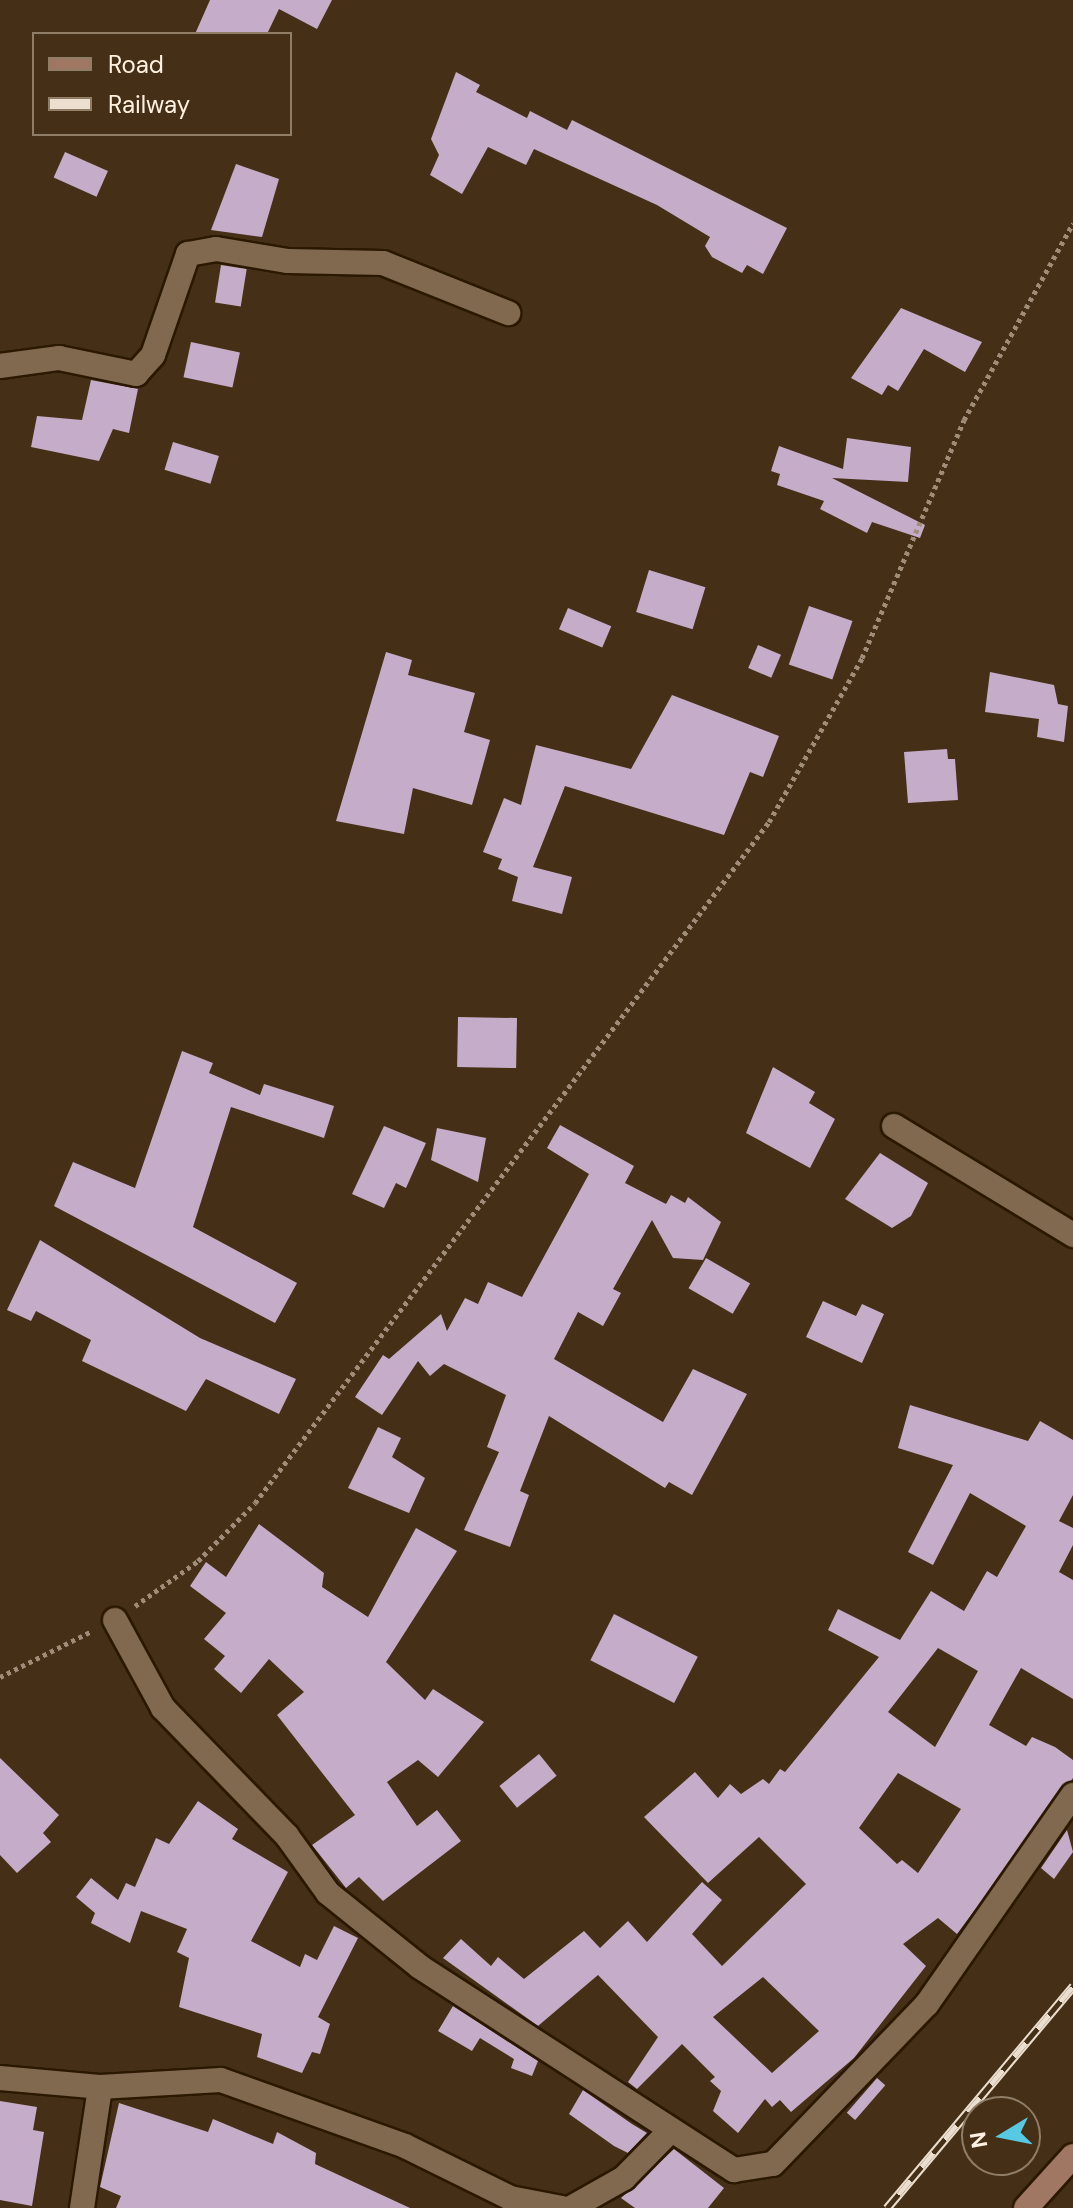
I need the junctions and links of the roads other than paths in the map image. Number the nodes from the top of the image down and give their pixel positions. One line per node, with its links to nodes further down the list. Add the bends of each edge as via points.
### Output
1 (508, 313): 2 (street, via 383,263 288,261 216,249 188,254 153,355 136,374 59,358)
2 (0, 366)
3 (894, 1126): 4 (street)
4 (1073, 1235)
5 (115, 1620): 9 (street, via 163,1708 287,1836 328,1893 420,1967)
6 (1073, 1795): 9 (street, via 927,2004 773,2164 734,2170)
7 (0, 2078): 8 (street)
8 (100, 2087): 11 (street); 12 (street, via 184,2078 255,2089 405,2146 510,2198)
9 (670, 2131): 13 (street, via 624,2178)
10 (1073, 2156): 14 (main road)
11 (82, 2208)
12 (562, 2208)
13 (571, 2208)
14 (1026, 2208)

